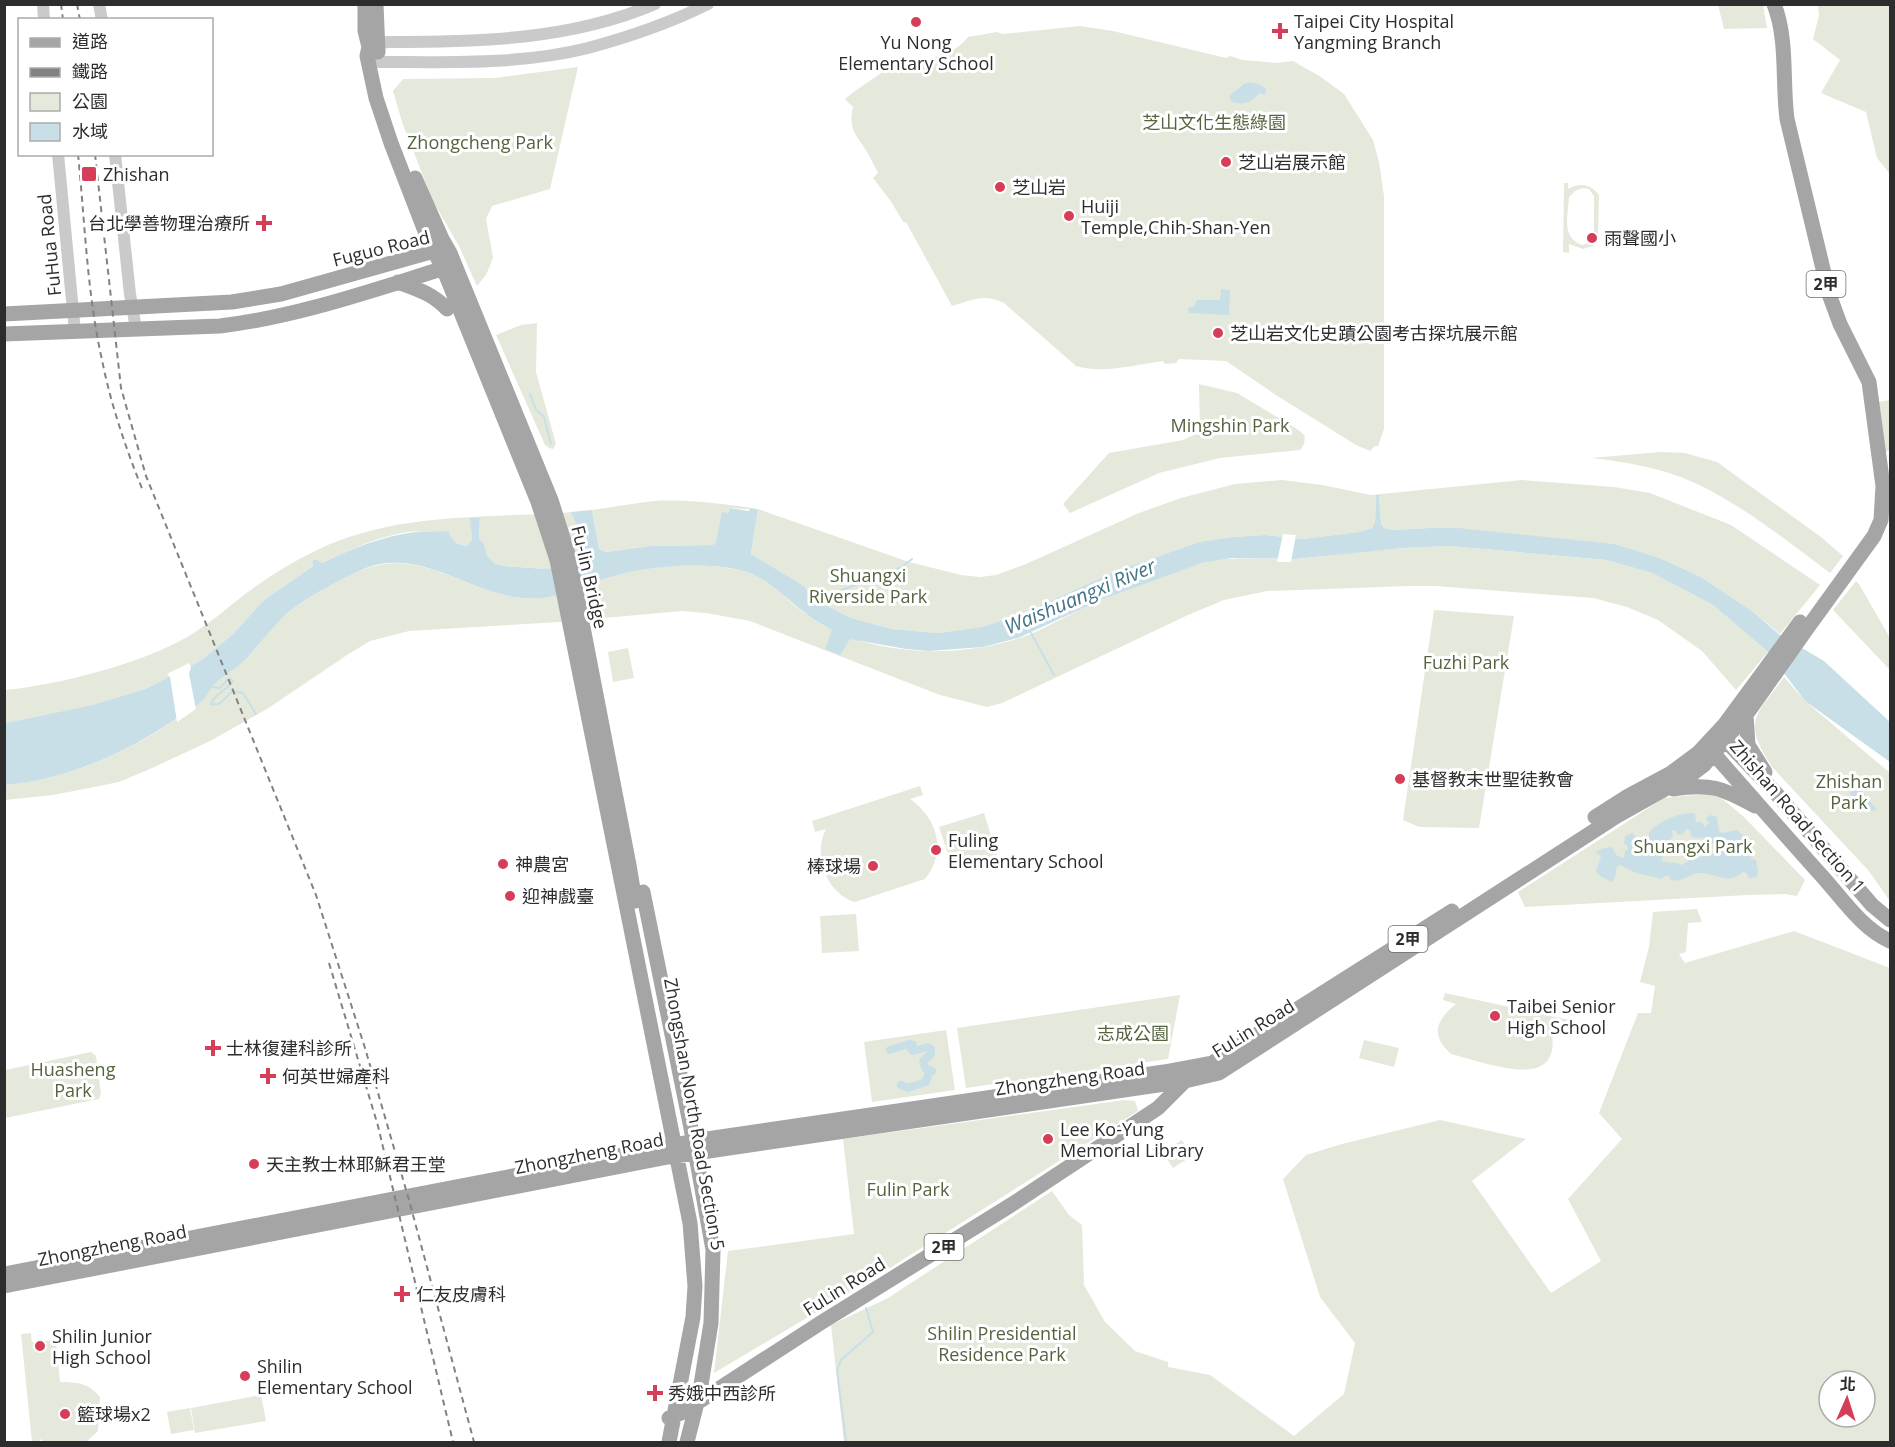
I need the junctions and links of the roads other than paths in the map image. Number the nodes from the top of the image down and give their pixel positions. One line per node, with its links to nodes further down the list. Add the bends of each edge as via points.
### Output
1 (365, 4): 7 (main road, via 365,31)
2 (376, 4): 6 (main road)
3 (655, 4): 6 (street, via 585,27 539,35)
4 (708, 4): 7 (street, via 651,28 578,49 494,61)
5 (1774, 4): 22 (main road, 2甲, via 1782,38 1787,118 1829,294 1869,382 1883,505 1878,530 1853,568 1828,593)
6 (377, 43): 7 (main road)
7 (373, 59): 10 (main road, via 376,98); 11 (main road, via 395,129)
8 (58, 156): 16 (street, FuHua Road)
9 (115, 156): 14 (street)
10 (434, 251): 11 (main road, Fuguo Road); 12 (main road); 14 (main road, Fuguo Road, via 260,298)
11 (450, 253): 12 (main road, Fuguo Road); 17 (main road)
12 (443, 268): 13 (main road, Fuguo Road); 17 (main road)
13 (398, 282): 15 (main road, via 423,290); 19 (main road, Fuguo Road, via 284,316 220,326)
14 (133, 308): 16 (main road, Fuguo Road); 19 (street)
15 (447, 309)
16 (74, 311): 18 (main road, Fuguo Road); 20 (street, FuHua Road)
17 (468, 313): 27 (main road, Fu-lin Bridge, via 557,560)
18 (4, 314)
19 (136, 329): 20 (main road, Fuguo Road)
20 (75, 332): 21 (main road, Fuguo Road)
21 (4, 334)
22 (1748, 705): 23 (main road, FuLin Road / 2甲); 24 (main road, via 1748,745)
23 (1717, 745): 24 (main road, Zhishan Road Section 1); 25 (main road, FuLin Road / 2甲, via 1692,774); 26 (main road, Zhishan Road Section 1); 32 (main road, FuLin Road / 2甲, via 1628,796 1212,1064)
24 (1774, 791): 30 (main road, Zhishan Road Section 1, via 1872,905)
25 (1658, 792): 26 (main road, via 1696,785 1713,787); 32 (main road, FuLin Road / 2甲, via 1218,1073)
26 (1764, 811): 31 (main road, Zhishan Road Section 1, via 1870,929)
27 (623, 865): 33 (main road, Zhongshan North Road Section 5)
28 (612, 886): 33 (main road, Zhongshan North Road Section 5)
29 (643, 892): 33 (main road, Zhongshan North Road Section 5)
30 (1890, 920)
31 (1890, 941)
32 (1184, 1075): 33 (main road, Zhongzheng Road); 36 (main road, FuLin Road / 2甲, via 1158,1108)
33 (680, 1149): 34 (main road, Zhongzheng Road); 35 (main road, Zhongzheng Road); 36 (main road, Zhongshan North Road Section 5, via 695,1286); 36 (main road, Zhongshan North Road Section 5, via 713,1250 712,1311 702,1380)
34 (4, 1274)
35 (4, 1286)
36 (679, 1413): 37 (main road, Zhongshan North Road Section 5); 38 (main road, Zhongshan North Road Section 5); 39 (main road, Zhongshan North Road Section 5); 40 (main road, Zhongshan North Road Section 5)
37 (659, 1443)
38 (669, 1443)
39 (676, 1443)
40 (687, 1443)

